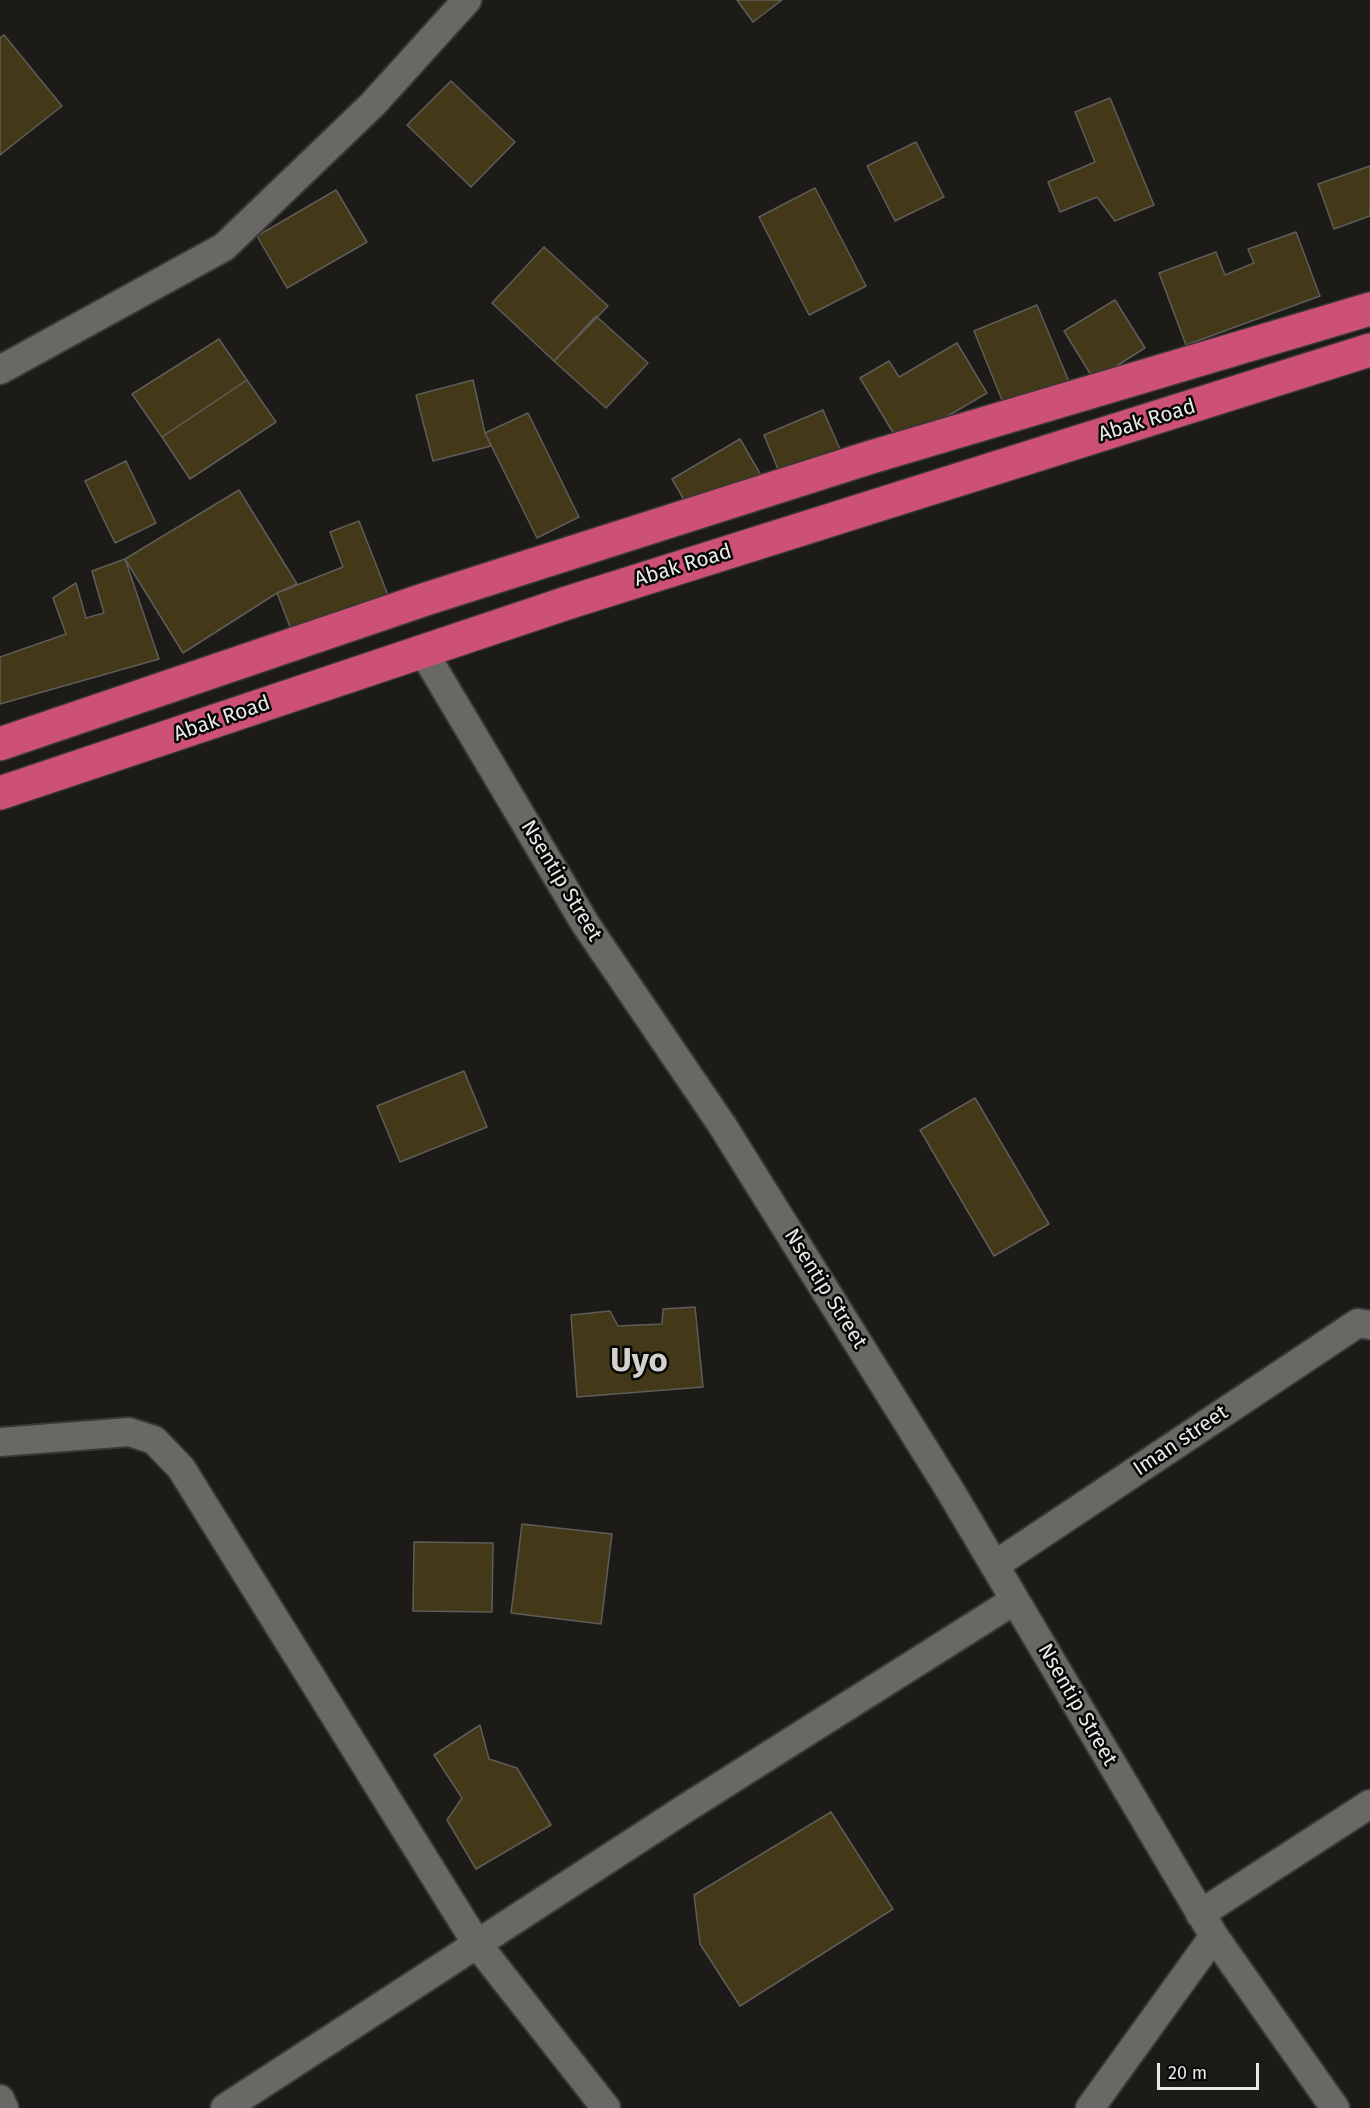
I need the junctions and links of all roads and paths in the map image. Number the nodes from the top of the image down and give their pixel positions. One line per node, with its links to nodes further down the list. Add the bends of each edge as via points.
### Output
1 (467, 0): 4 (street, via 373,104 224,247)
2 (1370, 309): 6 (highway, Abak Road, via 868,458 426,599)
3 (1370, 350): 5 (highway, Abak Road)
4 (0, 370)
5 (423, 651): 7 (highway, Abak Road); 10 (street, Nsentip Street, via 586,925 722,1125)
6 (0, 744)
7 (0, 793)
8 (1370, 1325): 10 (street, Iman street, via 1358,1323)
9 (0, 1442): 14 (street, via 129,1431 154,1440 181,1468)
10 (995, 1565): 11 (street, Nsentip Street)
11 (1015, 1600): 13 (street, Nsentip Street); 14 (street)
12 (1370, 1804): 13 (street)
13 (1207, 1925): 19 (street); 20 (street)
14 (477, 1944): 17 (street); 18 (street)
15 (0, 2099): 16 (street)
16 (4, 2108)
17 (225, 2108)
18 (606, 2108)
19 (1090, 2108)
20 (1335, 2108)

